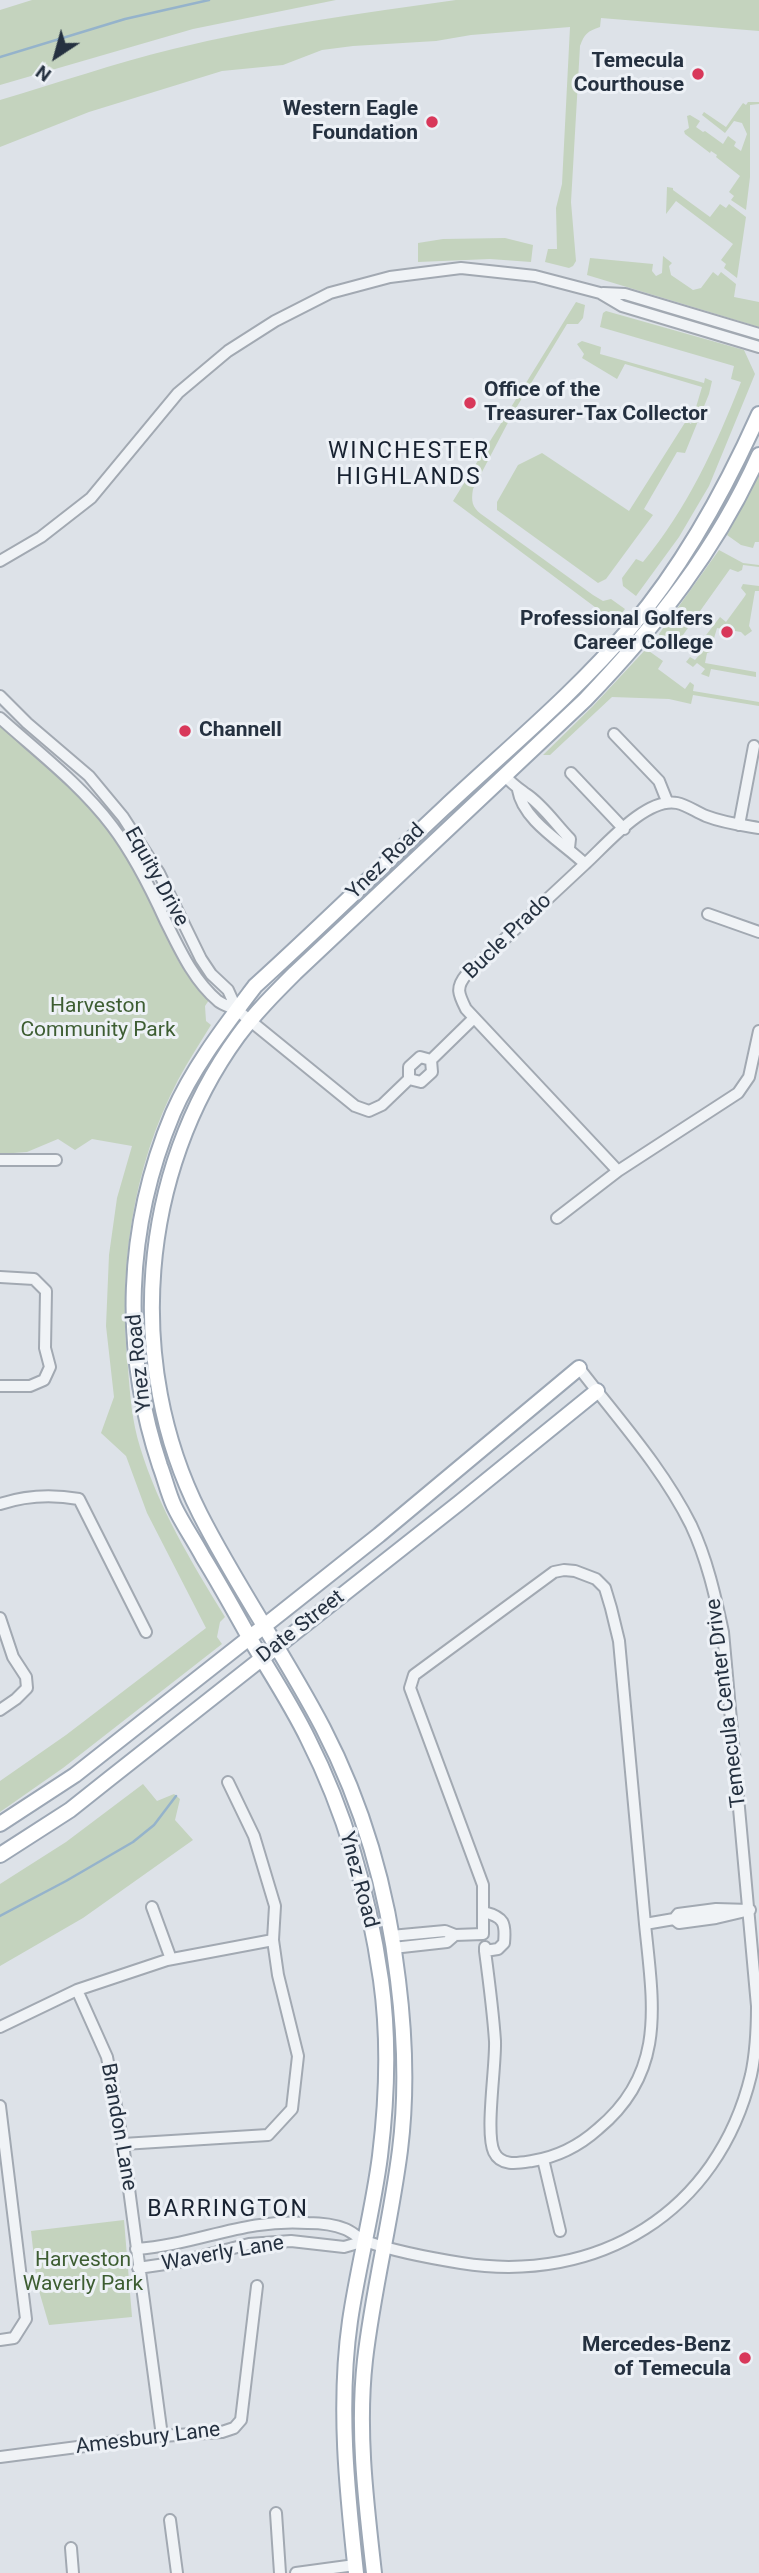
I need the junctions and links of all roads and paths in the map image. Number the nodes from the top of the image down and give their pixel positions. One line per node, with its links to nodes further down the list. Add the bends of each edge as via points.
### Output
1 (600, 293): 2 (street, via 625,294); 3 (street, via 622,306); 6 (street, via 535,275 461,268 390,276 330,293 228,351 178,393 92,498)
2 (759, 334)
3 (759, 347)
4 (759, 414): 9 (main road, Ynez Road, via 716,503 676,567 630,628)
5 (759, 455): 13 (main road, Ynez Road, via 704,557 657,621 585,700)
6 (0, 561)
7 (0, 696): 21 (street, Equity Drive, via 89,776 123,817 159,873 201,959 228,989)
8 (0, 718): 21 (street, Equity Drive, via 99,809 128,847 188,964 219,1002)
9 (534, 723): 13 (main road, via 533,734 502,765); 21 (main road, Ynez Road, via 256,986)
10 (614, 734): 14 (street, via 659,781)
11 (754, 746): 15 (street)
12 (571, 773): 16 (street)
13 (505, 776): 18 (street, via 525,793 558,835 569,839 569,848); 23 (main road, Ynez Road, via 302,966)
14 (667, 801): 15 (street); 16 (street, Bucle Prado)
15 (739, 825): 17 (street)
16 (624, 828): 18 (street, Bucle Prado)
17 (759, 828)
18 (585, 864): 22 (street, Bucle Prado, via 459,983 458,994)
19 (708, 914): 20 (street)
20 (759, 932)
21 (237, 1010): 23 (street, Equity Drive); 39 (main road, Ynez Road, via 192,1077 159,1150 139,1226 133,1325 144,1414 173,1505)
22 (474, 1018): 25 (street); 29 (street, Bucle Prado)
23 (250, 1022): 26 (street, via 355,1106 369,1111 382,1105); 37 (main road, Ynez Road, via 192,1117 165,1194 152,1261 152,1326 158,1395 175,1454 199,1513)
24 (759, 1031): 29 (street, via 749,1077 738,1093)
25 (431, 1060): 26 (street, via 421,1057 409,1067); 26 (street, via 432,1072 421,1082)
26 (409, 1080)
27 (0, 1160): 28 (street)
28 (56, 1160)
29 (618, 1171): 30 (street)
30 (557, 1218)
31 (0, 1277): 33 (street, via 34,1279 47,1291 45,1348 50,1367 44,1380 30,1387)
32 (579, 1368): 34 (street, Temecula Center Drive); 37 (main road, Date Street)
33 (0, 1386)
34 (597, 1391): 40 (main road, Date Street); 48 (street, Temecula Center Drive, via 674,1495 712,1581 724,1644)
35 (0, 1504): 38 (street, via 23,1496 79,1499)
36 (0, 1618): 42 (street, via 27,1688)
37 (264, 1625): 39 (main road, Date Street); 40 (main road, Ynez Road)
38 (146, 1632)
39 (249, 1637): 41 (main road, Ynez Road); 44 (main road, Date Street, via 75,1774)
40 (277, 1647): 41 (main road, Date Street); 53 (main road, Ynez Road, via 324,1730 358,1808)
41 (262, 1658): 45 (main road, Date Street, via 76,1805); 46 (main road, Ynez Road, via 318,1760)
42 (0, 1710)
43 (228, 1782): 52 (street, via 254,1836 275,1906)
44 (0, 1825)
45 (0, 1855)
46 (355, 1860): 53 (main road, via 366,1873 381,1936); 62 (main road, Ynez Road, via 375,1947 385,2030 380,2154)
47 (152, 1907): 55 (street)
48 (750, 1910): 50 (street, via 679,1923 674,1919); 63 (street, Temecula Center Drive, via 758,2006 750,2078 721,2149 686,2196 659,2220 610,2246 577,2260 544,2266 462,2263)
49 (484, 1912): 50 (street, via 483,1885 411,1681 554,1572 564,1570 586,1574 605,1588 619,1641); 51 (street); 54 (street, via 503,1920 505,1935 505,1943 498,1949)
50 (645, 1924): 60 (street, via 651,1984 647,2061 618,2113 587,2139)
51 (483, 1934): 53 (street, via 455,1935 447,1941); 54 (street)
52 (273, 1940): 55 (street); 59 (street, via 298,2056 292,2109 268,2134)
53 (392, 1942): 63 (main road, Ynez Road, via 404,2088 400,2147)
54 (485, 1951): 60 (street, via 495,2043 494,2153 514,2164)
55 (170, 1959): 56 (street)
56 (77, 1990): 57 (street); 59 (street, Brandon Lane, via 107,2057)
57 (0, 2027)
58 (0, 2106): 67 (street, via 26,2319 14,2338)
59 (123, 2144): 64 (street, Brandon Lane)
60 (543, 2159): 61 (street)
61 (560, 2231)
62 (365, 2241): 63 (street, Temecula Center Drive); 64 (street, Waverly Lane, via 345,2229 269,2222); 65 (street, Waverly Lane, via 344,2247 291,2241 249,2244); 73 (main road, Ynez Road, via 350,2323 344,2420)
63 (383, 2246): 78 (main road, Ynez Road, via 364,2366 362,2438)
64 (136, 2249): 65 (street, Brandon Lane)
65 (138, 2268): 68 (street, Brandon Lane)
66 (257, 2286): 68 (street, Amesbury Lane, via 241,2420 222,2432)
67 (0, 2340)
68 (162, 2436): 69 (street, Amesbury Lane)
69 (0, 2457)
70 (276, 2513): 76 (street)
71 (170, 2519): 75 (street)
72 (71, 2548): 74 (street)
73 (355, 2569): 77 (street)
74 (74, 2573)
75 (177, 2573)
76 (280, 2573)
77 (296, 2573)
78 (374, 2573)

